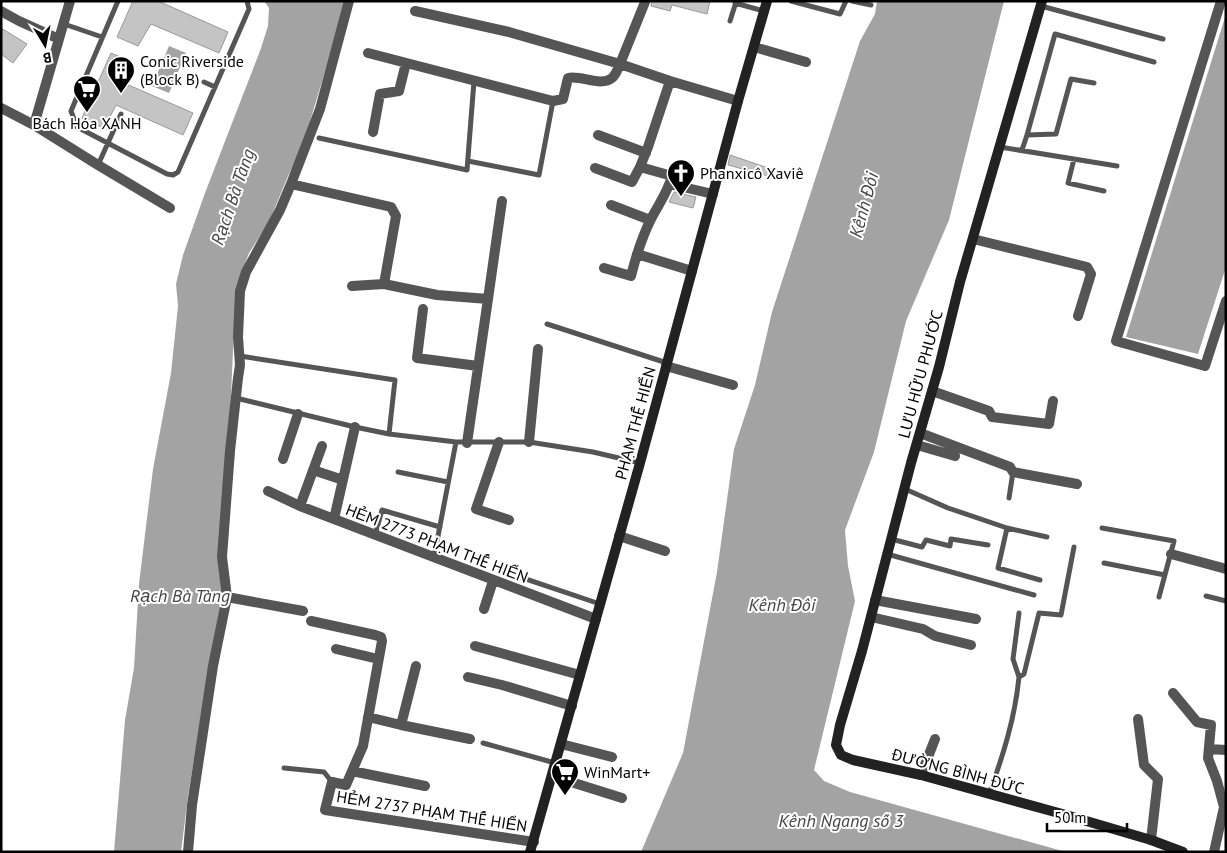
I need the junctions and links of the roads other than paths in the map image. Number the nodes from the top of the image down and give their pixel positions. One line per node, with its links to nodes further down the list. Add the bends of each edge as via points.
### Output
1 (70, 1): 17 (street)
2 (118, 1): 18 (lane)
3 (248, 1): 31 (lane, via 249,9)
4 (349, 1): 51 (street, via 320,109)
5 (791, 1): 6 (lane, via 840,14)
6 (846, 1)
7 (852, 1): 12 (lane)
8 (1221, 1): 66 (street, via 1116,341 1204,366)
9 (645, 2): 26 (street)
10 (736, 2): 13 (lane); 16 (lane)
11 (1041, 4): 20 (lane); 42 (street, LƯU HỮU PHƯỚC)
12 (871, 5)
13 (766, 6): 21 (street, PHẠM THẾ HIỂN)
14 (1, 10): 19 (street)
15 (415, 11): 26 (street, via 509,32)
16 (730, 21)
17 (64, 24): 18 (lane); 19 (street)
18 (102, 37): 41 (lane, via 71,111 77,127)
19 (59, 39): 36 (street)
20 (1163, 40)
21 (754, 48): 23 (street); 33 (street, PHẠM THẾ HIỂN)
22 (368, 53): 25 (street)
23 (806, 62)
24 (1154, 62): 39 (lane, via 1055,34)
25 (406, 63): 27 (street); 37 (street, via 399,91 380,94)
26 (620, 64): 28 (street); 32 (street, via 614,77 607,80 568,78 563,99)
27 (474, 81): 32 (street); 46 (lane)
28 (670, 81): 33 (street); 44 (street)
29 (204, 82): 31 (lane)
30 (1094, 83): 39 (lane, via 1071,79 1056,134)
31 (215, 87): 41 (lane, via 178,172 173,175)
32 (553, 101): 46 (lane, via 539,175)
33 (738, 101): 54 (street, PHẠM THẾ HIỂN)
34 (1, 108): 36 (street)
35 (121, 114): 41 (lane)
36 (34, 124): 47 (street)
37 (372, 132)
38 (598, 135): 44 (street)
39 (1027, 135): 43 (lane)
40 (319, 138): 46 (lane, via 467,170)
41 (107, 144): 47 (lane)
42 (1000, 146): 43 (lane); 59 (street, LƯU HỮU PHƯỚC)
43 (1022, 150): 45 (lane)
44 (646, 153): 49 (street)
45 (1074, 159): 48 (lane); 53 (lane, via 1068,183)
46 (468, 161)
47 (98, 166): 57 (street)
48 (1117, 166)
49 (640, 167): 50 (street, via 632,182); 52 (street, via 672,176)
50 (595, 168)
51 (292, 184): 63 (street, via 390,207 396,216); 71 (street, via 246,272 240,292)
52 (670, 184): 54 (street); 58 (street)
53 (1104, 191)
54 (713, 194): 62 (street, PHẠM THẾ HIỂN)
55 (502, 201): 65 (street)
56 (611, 205): 58 (street)
57 (170, 208)
58 (650, 220): 60 (street)
59 (973, 238): 68 (street, via 1087,267 1091,274); 75 (street, LƯU HỮU PHƯỚC)
60 (637, 254): 61 (street, via 631,276); 62 (street)
61 (604, 268)
62 (692, 272): 72 (street, PHẠM THẾ HIỂN)
63 (384, 284): 64 (street); 65 (street, via 437,295)
64 (352, 286)
65 (488, 298): 73 (street)
66 (1226, 301)
67 (423, 309): 73 (street, via 417,358)
68 (1078, 316)
69 (547, 324): 72 (lane)
70 (538, 349): 84 (street)
71 (240, 356): 76 (street); 81 (lane, via 395,380)
72 (667, 365): 74 (street); 90 (street, PHẠM THẾ HIỂN)
73 (478, 366): 85 (street)
74 (733, 385)
75 (932, 391): 77 (street, via 989,411 992,417 1049,424); 80 (street, LƯU HỮU PHƯỚC)
76 (236, 398): 78 (lane); 124 (street, via 222,557)
77 (1053, 401)
78 (298, 414): 79 (lane); 89 (street)
79 (355, 427): 81 (lane); 94 (street)
80 (920, 433): 86 (street, LƯU HỮU PHƯỚC); 93 (street, via 1010,467)
81 (389, 434): 82 (lane)
82 (456, 442): 85 (lane); 95 (lane)
83 (499, 442): 84 (lane); 85 (lane); 102 (street, via 476,509)
84 (529, 442): 90 (lane)
85 (467, 443)
86 (917, 445): 88 (street); 97 (street, LƯU HỮU PHƯỚC)
87 (322, 446): 91 (street)
88 (956, 456)
89 (283, 459)
90 (640, 463): 107 (street, PHẠM THẾ HIỂN)
91 (313, 470): 94 (street); 100 (street)
92 (398, 472): 95 (lane)
93 (1013, 472): 96 (street); 99 (lane)
94 (342, 480): 101 (street)
95 (448, 482): 103 (lane)
96 (1077, 484)
97 (905, 489): 104 (lane); 109 (street, LƯU HỮU PHƯỚC)
98 (268, 491): 100 (street, HẺM 2773 PHẠM THẾ HIỂN)
99 (1008, 498)
100 (300, 506): 101 (street, HẺM 2773 PHẠM THẾ HIỂN)
101 (334, 519): 106 (street, HẺM 2773 PHẠM THẾ HIỂN)
102 (509, 520)
103 (440, 527): 106 (lane, via 382,510); 115 (lane)
104 (1007, 528): 108 (lane); 120 (lane, via 998,568)
105 (1102, 528): 114 (lane, via 1174,541)
106 (375, 535): 115 (street, HẺM 2773 PHẠM THẾ HIỂN)
107 (619, 536): 112 (street); 128 (street, PHẠM THẾ HIỂN)
108 (1047, 537)
109 (891, 539): 110 (lane, via 922,547 926,540 950,546 951,540); 113 (street, LƯU HỮU PHƯỚC)
110 (988, 545)
111 (1074, 547): 143 (lane, via 1061,615 1039,613 1024,674)
112 (665, 551)
113 (887, 554): 122 (lane); 126 (street, LƯU HỮU PHƯỚC)
114 (1170, 554): 117 (street); 119 (lane)
115 (434, 558): 121 (street, HẺM 2773 PHẠM THẾ HIỂN)
116 (1104, 563): 119 (lane)
117 (1226, 569)
118 (505, 572): 128 (lane)
119 (1165, 575): 125 (lane)
120 (1040, 580)
121 (493, 581): 129 (street); 133 (street, HẺM 2773 PHẠM THẾ HIỂN)
122 (1034, 594)
123 (1206, 596): 127 (lane)
124 (227, 597): 130 (street); 168 (street, via 213,666)
125 (1159, 597)
126 (875, 600): 132 (street, LƯU HỮU PHƯỚC); 134 (street)
127 (1226, 601)
128 (600, 604): 133 (street, PHẠM THẾ HIỂN)
129 (484, 609)
130 (302, 611)
131 (1019, 613): 143 (lane, via 1013,658)
132 (871, 617): 136 (street); 155 (street, LƯU HỮU PHƯỚC, via 840,725 836,745)
133 (596, 619): 141 (street, PHẠM THẾ HIỂN)
134 (976, 619)
135 (311, 621): 139 (street, HẺM 2737 PHẠM THẾ HIỂN, via 381,637)
136 (971, 645)
137 (475, 646): 141 (street)
138 (336, 649): 139 (street)
139 (378, 659): 146 (street, HẺM 2737 PHẠM THẾ HIỂN)
140 (416, 666): 148 (street)
141 (580, 675): 145 (street, PHẠM THẾ HIỂN)
142 (468, 677): 145 (street)
143 (1019, 677): 164 (lane, via 1003,756)
144 (1173, 693): 153 (street, via 1197,722 1211,725)
145 (572, 706): 152 (street, PHẠM THẾ HIỂN)
146 (368, 716): 148 (street); 159 (street, HẺM 2737 PHẠM THẾ HIỂN, via 363,746)
147 (1138, 719): 166 (street, via 1144,765 1158,779)
148 (401, 725): 149 (street)
149 (470, 739)
150 (935, 739): 160 (street)
151 (483, 743): 157 (lane)
152 (561, 744): 156 (street); 157 (street, PHẠM THẾ HIỂN)
153 (1209, 749): 154 (street); 170 (street, via 1208,758 1224,807)
154 (1226, 750)
155 (841, 755): 160 (street, ĐƯỜNG BÌNH ĐỨC)
156 (612, 757)
157 (556, 763): 161 (street, PHẠM THẾ HIỂN)
158 (284, 768): 162 (lane, via 324,772)
159 (352, 771): 162 (street, HẺM 2737 PHẠM THẾ HIỂN, via 346,785); 163 (street)
160 (921, 775): 164 (street, ĐƯỜNG BÌNH ĐỨC)
161 (552, 776): 165 (street); 167 (street, PHẠM THẾ HIỂN)
162 (332, 782): 167 (street, HẺM 2737 PHẠM THẾ HIỂN, via 325,810)
163 (426, 786)
164 (988, 795): 166 (street, ĐƯỜNG BÌNH ĐỨC)
165 (622, 798)
166 (1151, 840): 169 (street, ĐƯỜNG BÌNH ĐỨC)
167 (532, 847)
168 (188, 852)
169 (1182, 852)
170 (1214, 852)

